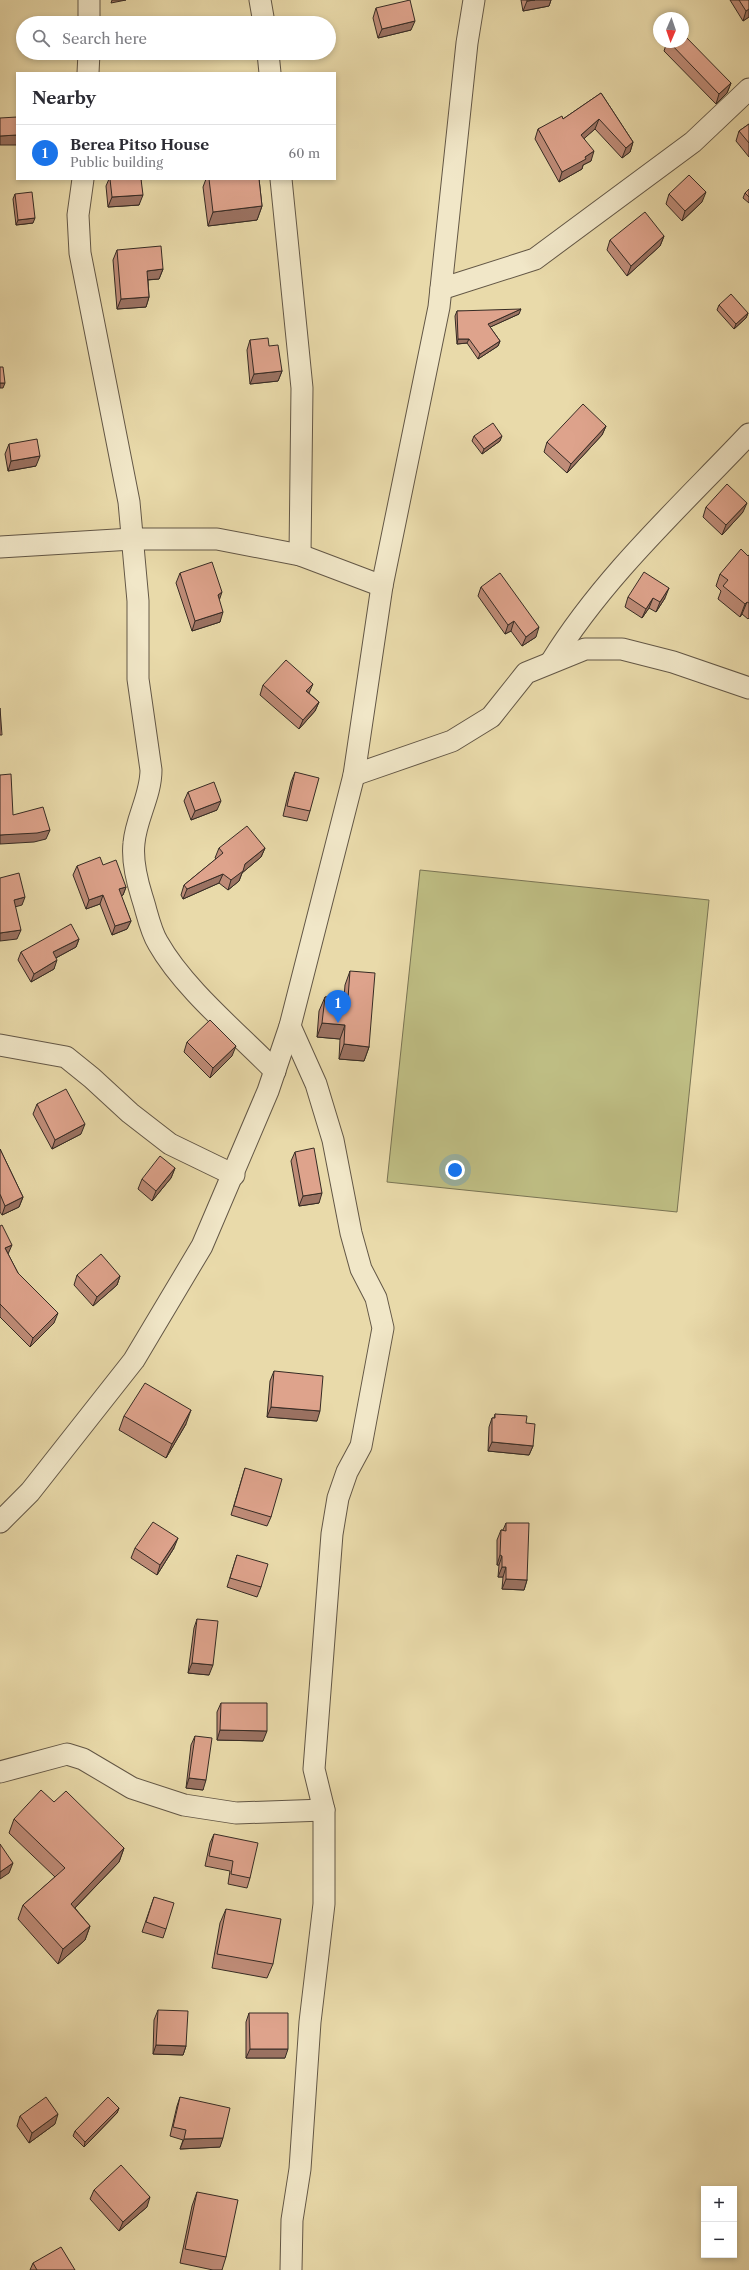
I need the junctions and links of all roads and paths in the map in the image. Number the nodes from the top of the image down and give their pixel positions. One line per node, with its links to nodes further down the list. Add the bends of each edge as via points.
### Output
1 (89, 0): 4 (street)
2 (260, 0): 5 (street)
3 (474, 0): 13 (street, via 467,43)
4 (89, 16)
5 (263, 16)
6 (89, 60): 8 (street)
7 (269, 60): 9 (street)
8 (88, 72)
9 (270, 72)
10 (749, 89): 13 (street, via 693,142 535,259)
11 (83, 180): 15 (street, via 78,216 80,253 129,502)
12 (281, 180): 17 (street, via 302,388)
13 (441, 289): 18 (street)
14 (749, 434): 19 (street, via 612,579 573,626)
15 (132, 539): 16 (street); 17 (street, via 217,539); 24 (street, via 138,601 138,679 151,770 151,785 133,844 138,883 157,942 199,995)
16 (0, 547)
17 (300, 555): 18 (street)
18 (382, 586): 21 (street)
19 (551, 662): 20 (street, via 585,649 622,648); 21 (street, via 526,673 491,716 452,741)
20 (749, 688)
21 (354, 775): 22 (street)
22 (290, 1026): 24 (street); 28 (street, via 316,1084 333,1140 361,1269 376,1298 383,1328 361,1446 347,1472 338,1498 332,1534 314,1769)
23 (0, 1045): 25 (street, via 66,1057 170,1144)
24 (275, 1071): 25 (street)
25 (234, 1175): 26 (street, via 202,1246 134,1360 30,1492)
26 (0, 1522)
27 (0, 1772): 28 (street, via 67,1754 83,1758 132,1788 184,1805 236,1813)
28 (324, 1810): 29 (street, via 324,1904 310,2022 300,2169 292,2220)
29 (291, 2270)

